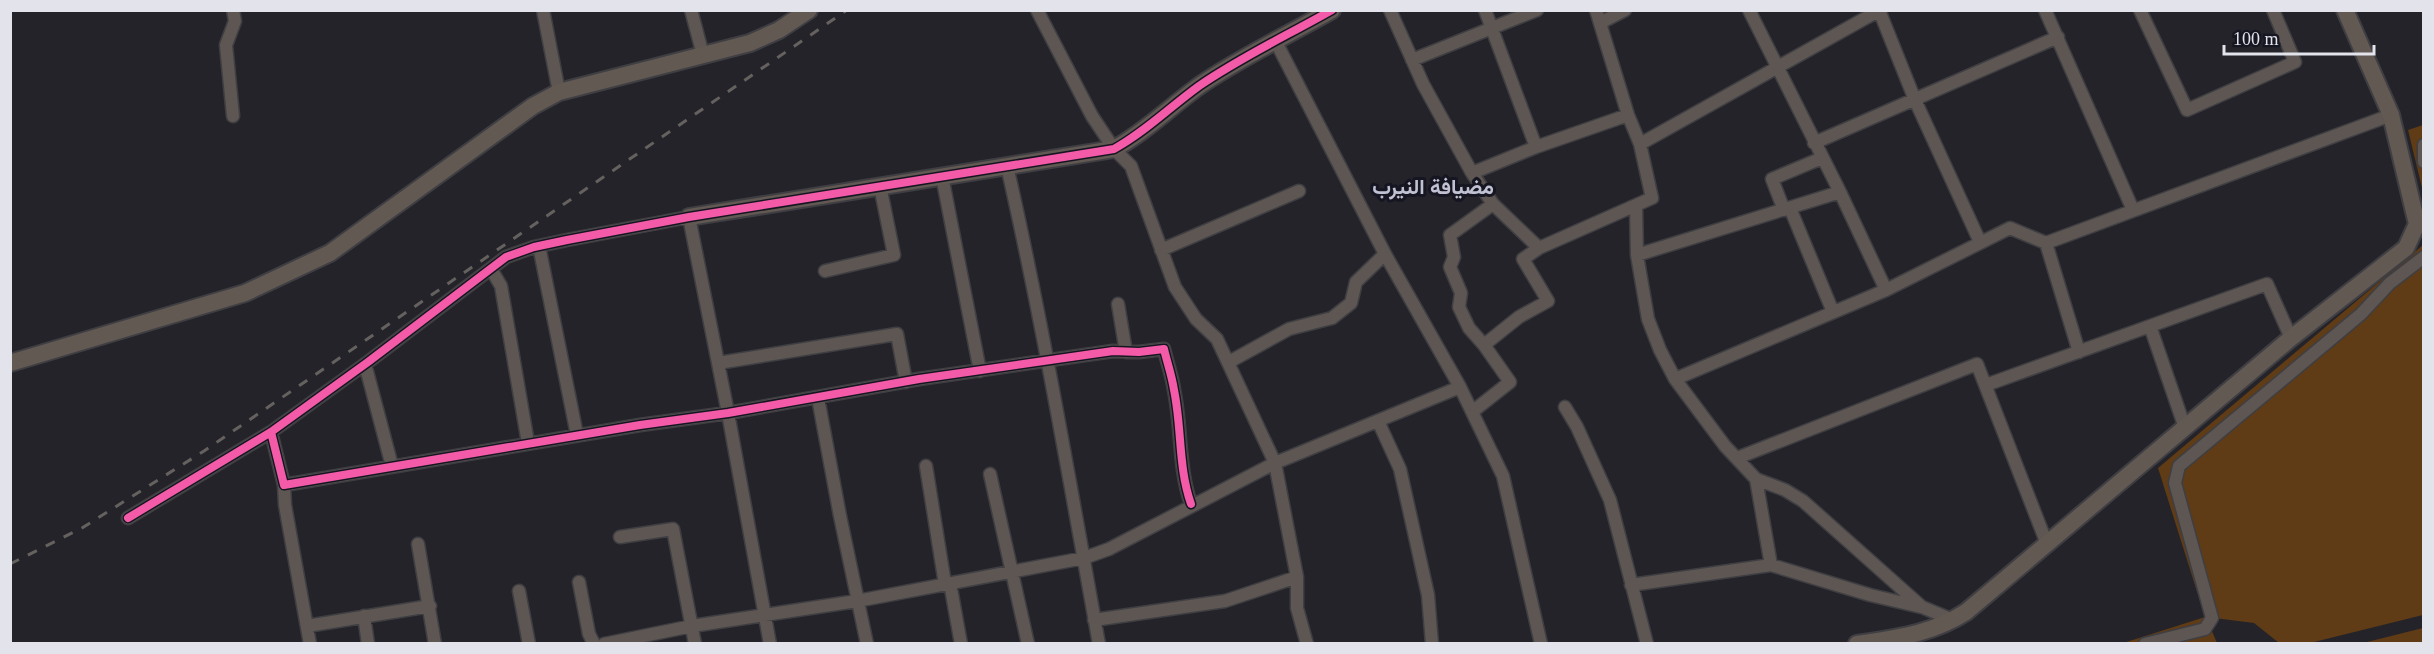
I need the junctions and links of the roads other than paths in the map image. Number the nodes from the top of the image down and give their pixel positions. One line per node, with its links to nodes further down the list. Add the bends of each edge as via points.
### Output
1 (233, 10): 28 (street, via 235,21 226,45)
2 (543, 10): 24 (street)
3 (691, 10): 21 (street)
4 (809, 10): 21 (street, via 750,43)
5 (1037, 10): 33 (street, via 1092,116)
6 (1332, 10): 20 (street)
7 (1390, 10): 22 (street)
8 (1485, 10): 18 (street)
9 (1537, 10): 18 (street)
10 (1625, 10): 17 (street)
11 (2045, 10): 19 (street)
12 (2140, 10): 13 (street, via 2187,110 2295,62)
13 (2273, 10)
14 (2345, 10): 27 (street)
15 (1880, 11): 23 (street); 25 (street)
16 (1752, 12): 23 (street)
17 (1598, 17): 26 (street)
18 (1492, 27): 22 (street); 32 (street)
19 (2058, 37): 25 (street); 45 (street)
20 (1276, 42): 33 (street, via 1199,86); 52 (street)
21 (703, 55): 24 (street)
22 (1412, 60): 37 (street)
23 (1778, 67): 29 (street); 30 (street)
24 (559, 92): 67 (street, via 533,105 330,253 245,293)
25 (1915, 100): 29 (street); 47 (street)
26 (1628, 115): 30 (street); 32 (street)
27 (2391, 115): 45 (street); 61 (street, via 2417,224 2406,248)
28 (233, 116)
29 (1814, 143): 34 (street)
30 (1640, 144): 43 (street, via 1652,198)
31 (2424, 145): 35 (street)
32 (1536, 147): 37 (street)
33 (1114, 149): 36 (street); 51 (street, via 1131,166)
34 (1822, 158): 41 (street); 44 (street, via 1772,179)
35 (2424, 162)
36 (1007, 166): 38 (street); 65 (street)
37 (1472, 173): 42 (street)
38 (942, 176): 39 (street); 70 (street)
39 (880, 186): 46 (street); 56 (street, via 894,255)
40 (1299, 191): 51 (street)
41 (1840, 192): 44 (street); 57 (street)
42 (1493, 204): 50 (street); 62 (street, via 1449,235 1454,257 1450,267 1461,293 1459,307 1473,335)
43 (1636, 206): 50 (street); 53 (street)
44 (1787, 209): 53 (street); 59 (street)
45 (2133, 210): 48 (street)
46 (689, 217): 49 (street); 68 (street)
47 (1980, 242): 48 (street, via 2010,228); 57 (street)
48 (2046, 243): 64 (street)
49 (539, 246): 55 (street, via 506,257); 82 (street)
50 (1539, 248): 62 (street, via 1522,259 1548,301 1519,317)
51 (1161, 250): 66 (street, via 1175,287 1196,319 1217,339)
52 (1385, 254): 66 (street, via 1356,282 1351,303 1332,318 1289,329); 74 (street)
53 (1637, 255): 71 (street, via 1647,319)
54 (2424, 257): 131 (street, via 2179,466 2175,483 2212,618 2205,629)
55 (491, 269): 69 (street); 83 (street, via 501,286)
56 (825, 270)
57 (1886, 290): 59 (street)
58 (1118, 304): 63 (street)
59 (1833, 312): 71 (street)
60 (2150, 326): 61 (street, via 2267,284); 64 (street); 80 (street)
61 (2291, 338): 80 (street)
62 (1484, 345): 77 (street, via 1510,382)
63 (1126, 352): 65 (street); 91 (street, via 1164,349 1175,391 1180,460)
64 (2079, 352): 73 (street)
65 (1048, 360): 70 (street); 96 (street)
66 (1228, 362): 85 (street)
67 (10, 363)
68 (718, 363): 72 (street, via 897,334); 78 (street)
69 (365, 364): 81 (street); 86 (street)
70 (980, 370): 72 (street)
71 (1676, 378): 84 (street)
72 (906, 382): 75 (street)
73 (1986, 385): 84 (street, via 1977,364); 95 (street)
74 (1460, 387): 77 (street); 79 (street)
75 (818, 398): 78 (street); 104 (street)
76 (1565, 407): 102 (street, via 1610,500)
77 (1472, 412): 128 (street, via 1503,476)
78 (728, 413): 82 (street); 107 (street)
79 (1378, 421): 85 (street); 127 (street, via 1400,469 1428,596)
80 (2185, 428): 95 (street)
81 (271, 432): 90 (street); 92 (street)
82 (576, 435): 83 (street)
83 (528, 443): 86 (street)
84 (1737, 458): 89 (street)
85 (1275, 463): 91 (street); 99 (street)
86 (392, 466): 90 (street)
87 (926, 466): 101 (street)
88 (990, 474): 98 (street)
89 (1755, 479): 97 (street); 106 (street, via 1803,501)
90 (284, 485): 111 (street)
91 (1191, 504): 96 (street, via 1109,549)
92 (128, 518)
93 (620, 537): 112 (street, via 673,529)
94 (418, 543): 105 (street)
95 (2047, 544): 110 (street)
96 (1084, 558): 98 (street); 109 (street)
97 (1770, 565): 102 (street); 106 (street)
98 (1011, 572): 101 (street); 124 (street)
99 (1297, 577): 109 (street, via 1225,602); 126 (street, via 1297,608)
100 (579, 582): 118 (street)
101 (948, 584): 104 (street); 123 (street)
102 (1631, 585): 129 (street)
103 (519, 591): 117 (street)
104 (857, 601): 107 (street); 122 (street)
105 (430, 606): 108 (street); 116 (street)
106 (1922, 607): 110 (street)
107 (764, 614): 112 (street); 121 (street)
108 (364, 616): 111 (street); 115 (street)
109 (1094, 620): 125 (street)
110 (1953, 620): 130 (street, via 1926,632)
111 (307, 626): 114 (street)
112 (692, 626): 113 (street); 120 (street)
113 (636, 641): 119 (street)
114 (310, 644)
115 (368, 644)
116 (435, 644)
117 (529, 644)
118 (594, 644)
119 (604, 644)
120 (695, 644)
121 (770, 644)
122 (867, 644)
123 (961, 644)
124 (1028, 644)
125 (1099, 644)
126 (1307, 644)
127 (1432, 644)
128 (1541, 644)
129 (1647, 644)
130 (1857, 644)
131 (2145, 644)

